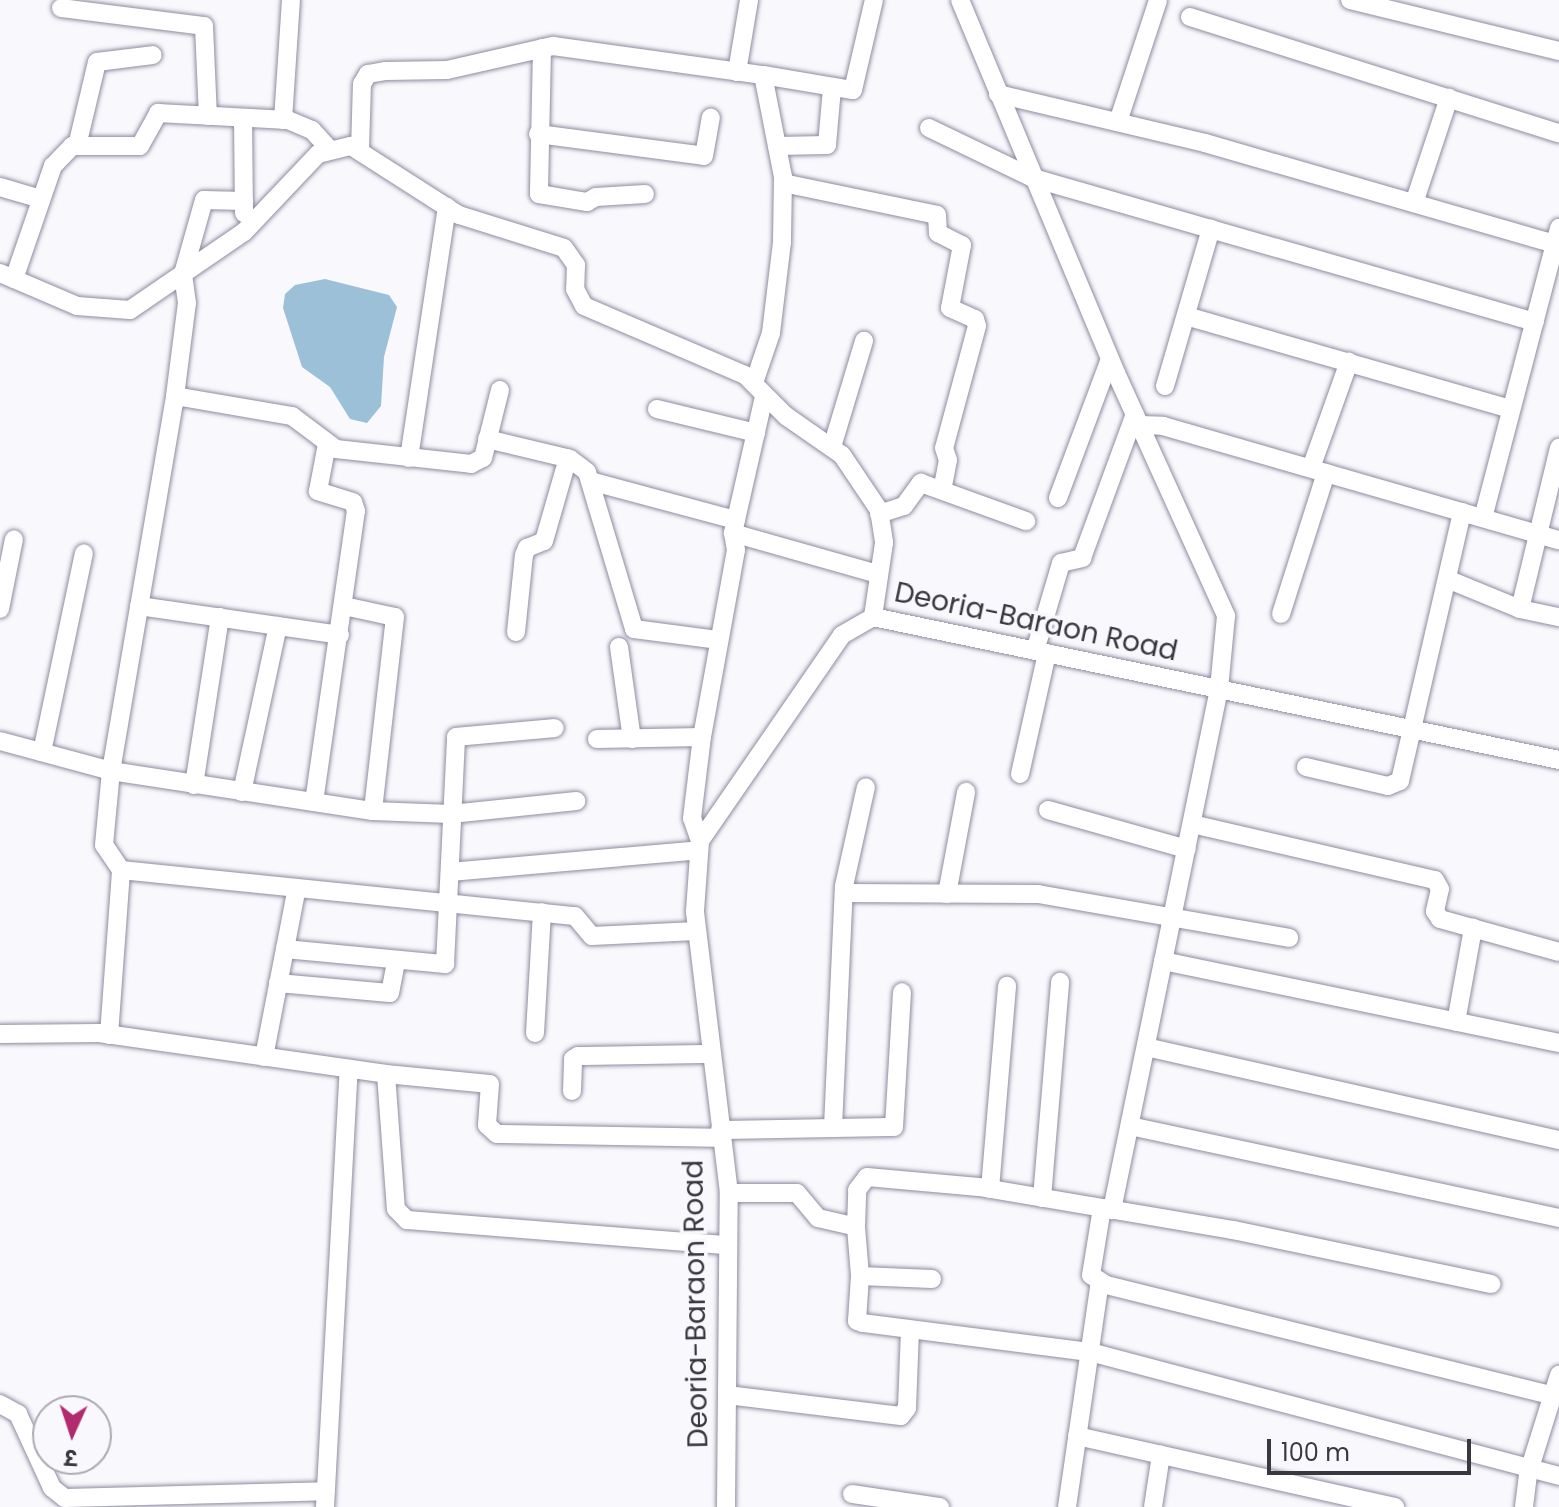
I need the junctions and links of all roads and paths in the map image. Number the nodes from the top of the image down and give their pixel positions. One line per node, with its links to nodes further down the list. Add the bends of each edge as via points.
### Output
1 (291, 0): 21 (street)
2 (749, 0): 13 (street)
3 (874, 0): 15 (street, via 856,87)
4 (960, 0): 16 (street)
5 (1158, 0): 22 (street)
6 (1350, 0): 11 (street)
7 (61, 8): 8 (street)
8 (132, 9): 18 (street, via 204,26)
9 (1190, 17): 17 (street)
10 (542, 48): 13 (street); 25 (street); 29 (street, via 447,70 404,68 368,74 359,96)
11 (1559, 51)
12 (153, 55): 26 (street, via 97,62)
13 (737, 72): 14 (street)
14 (763, 75): 15 (street); 27 (street)
15 (832, 88): 27 (street, via 827,145)
16 (998, 94): 22 (street); 30 (street)
17 (1449, 98): 24 (street); 36 (street)
18 (208, 116): 19 (street); 26 (street, via 158,113 140,146)
19 (243, 118): 21 (street); 35 (street)
20 (711, 118): 25 (street, via 704,156)
21 (283, 120): 28 (street, via 312,130)
22 (1118, 122): 36 (street)
23 (929, 128): 30 (street)
24 (1559, 133)
25 (538, 134): 33 (street, via 535,189 542,197 587,202)
26 (77, 146): 34 (street, via 59,154)
27 (777, 146): 31 (street)
28 (330, 150): 29 (street, via 344,145); 39 (street, via 308,164)
29 (360, 150): 37 (street)
30 (1033, 178): 38 (street); 46 (street)
31 (783, 183): 50 (street, via 771,333); 64 (street, via 937,215 938,233 962,245 949,303 977,326 944,448 948,465)
32 (0, 187): 34 (street)
33 (645, 194)
34 (41, 199): 42 (street)
35 (244, 201): 39 (street); 41 (street, via 204,200)
36 (1414, 203): 40 (street)
37 (447, 207): 50 (street, via 564,248 576,265 575,289 584,306 669,339); 60 (street)
38 (1211, 229): 43 (street); 44 (street)
39 (244, 232): 41 (street)
40 (1557, 244): 44 (street)
41 (183, 274): 42 (street, via 148,302 113,311 77,306); 51 (street, via 187,303)
42 (4, 275)
43 (1186, 316): 47 (street); 48 (street)
44 (1535, 322): 53 (street)
45 (864, 341): 58 (street)
46 (1110, 359): 54 (street); 65 (street)
47 (1349, 362): 53 (street); 62 (street)
48 (1165, 386)
49 (500, 390): 56 (street)
50 (759, 390): 55 (street); 58 (street)
51 (175, 396): 57 (street, via 292,416); 77 (street)
52 (657, 409): 55 (street)
53 (1511, 409): 68 (street)
54 (1137, 419): 62 (street); 90 (street, via 1082,558 1061,563); 91 (street, via 1226,616)
55 (756, 433): 70 (street)
56 (487, 439): 60 (street, via 483,458 471,464); 61 (street)
57 (327, 444): 60 (street); 78 (street, via 318,491 355,506)
58 (832, 447): 67 (street)
59 (1559, 448): 71 (street)
60 (409, 458)
61 (568, 458): 63 (street, via 579,463); 86 (street, via 544,541 527,548 524,555)
62 (1319, 470): 66 (street); 81 (street)
63 (590, 481): 70 (street); 88 (street, via 634,629)
64 (942, 490): 67 (street, via 921,483 904,506); 69 (street)
65 (1058, 498)
66 (1462, 512): 68 (street); 76 (street)
67 (879, 514): 75 (street, via 884,543)
68 (1483, 518): 71 (street)
69 (1026, 521)
70 (734, 527): 75 (street); 88 (street, via 736,550)
71 (1540, 534): 73 (street); 80 (street)
72 (14, 539): 79 (street)
73 (1559, 540)
74 (84, 553): 98 (street)
75 (878, 574): 83 (street)
76 (1447, 579): 80 (street); 93 (street)
77 (139, 606): 82 (street); 101 (street)
78 (344, 606): 87 (street); 110 (street, via 395,617)
79 (0, 609)
80 (1520, 609): 84 (street)
81 (1281, 614)
82 (220, 617): 85 (street); 103 (street)
83 (873, 617): 90 (street, Deoria-Baraon Road); 113 (street, Deoria-Baraon Road, via 842,635 824,656 784,723 713,814)
84 (1559, 617)
85 (278, 626): 87 (street); 105 (street)
86 (516, 632)
87 (340, 635): 108 (street)
88 (719, 640): 94 (street)
89 (619, 647): 96 (street)
90 (1041, 652): 91 (street, Deoria-Baraon Road); 102 (street)
91 (1219, 689): 93 (street, Deoria-Baraon Road); 112 (street)
92 (555, 728): 111 (street, via 456,737)
93 (1414, 730): 99 (street, Deoria-Baraon Road); 100 (street, via 1394,786)
94 (702, 737): 96 (street); 113 (street, via 692,818)
95 (597, 739): 96 (street)
96 (632, 739)
97 (0, 741): 98 (street)
98 (42, 752): 101 (street)
99 (1559, 760)
100 (1306, 767)
101 (111, 771): 103 (street); 115 (street, via 104,845)
102 (1020, 774)
103 (194, 785): 105 (street)
104 (866, 787): 118 (street)
105 (242, 792): 108 (street)
106 (966, 792): 119 (street)
107 (576, 801): 111 (street)
108 (314, 802): 110 (street)
109 (1048, 810): 114 (street)
110 (373, 811): 111 (street)
111 (451, 814): 116 (street)
112 (1192, 824): 114 (street); 123 (street, via 1435,880 1440,889 1436,916)
113 (699, 845): 116 (street); 124 (street, Deoria-Baraon Road)
114 (1187, 849): 122 (street)
115 (121, 870): 117 (street); 137 (street)
116 (450, 872): 120 (street)
117 (297, 888): 120 (street); 126 (street)
118 (844, 893): 119 (street); 146 (street)
119 (947, 894): 122 (street, via 1038,894)
120 (450, 903): 121 (street); 128 (street, via 445,964)
121 (542, 912): 124 (street, via 575,916 592,936); 135 (street)
122 (1173, 915): 125 (street); 129 (street)
123 (1473, 928): 127 (street); 134 (street)
124 (696, 931): 140 (street, Deoria-Baraon Road)
125 (1289, 938)
126 (285, 949): 128 (street); 131 (street)
127 (1559, 952)
128 (396, 961): 131 (street, via 390,993)
129 (1163, 961): 134 (street); 139 (street)
130 (1060, 982): 151 (street)
131 (278, 983): 141 (street)
132 (1007, 986): 149 (street)
133 (902, 992): 146 (street, via 897,1122 885,1129)
134 (1456, 1022): 138 (street)
135 (535, 1033)
136 (0, 1034): 137 (street)
137 (109, 1035): 141 (street)
138 (1559, 1043)
139 (1146, 1047): 145 (street); 148 (street)
140 (709, 1054): 144 (street, via 578,1056 573,1059); 147 (street, Deoria-Baraon Road)
141 (264, 1057): 142 (street)
142 (349, 1069): 143 (street); 171 (street)
143 (386, 1074): 147 (street, via 490,1084 487,1125 497,1134); 155 (street, via 396,1209 407,1220)
144 (572, 1091)
145 (1130, 1126): 152 (street); 153 (street)
146 (833, 1127): 147 (street)
147 (720, 1134): 150 (street, Deoria-Baraon Road)
148 (1559, 1140)
149 (990, 1189): 151 (street); 154 (street, via 867,1177 857,1190)
150 (729, 1193): 154 (street, via 797,1193 818,1218); 155 (street, Deoria-Baraon Road)
151 (1042, 1198): 152 (street)
152 (1107, 1209): 158 (street, via 1091,1275); 159 (street)
153 (1559, 1218)
154 (856, 1227): 156 (street)
155 (728, 1245): 163 (street, Deoria-Baraon Road)
156 (860, 1276): 157 (street); 160 (street, via 857,1321)
157 (932, 1279)
158 (1100, 1281): 161 (street); 164 (street)
159 (1491, 1284)
160 (910, 1330): 161 (street); 163 (street, via 907,1408 901,1416)
161 (1090, 1352): 166 (street); 168 (street)
162 (1559, 1375): 164 (street)
163 (727, 1395): 174 (street, Deoria-Baraon Road)
164 (1552, 1395): 168 (street)
165 (0, 1404): 173 (street, via 18,1414 55,1494)
166 (1077, 1436): 167 (street); 176 (street)
167 (1161, 1455): 177 (street); 178 (street)
168 (1530, 1468): 169 (street); 179 (street)
169 (1559, 1476)
170 (852, 1494): 175 (street)
171 (325, 1499): 172 (street)
172 (205, 1500): 173 (street)
173 (93, 1502)
174 (726, 1507)
175 (940, 1507)
176 (1067, 1507)
177 (1153, 1507)
178 (1395, 1507)
179 (1524, 1507)

